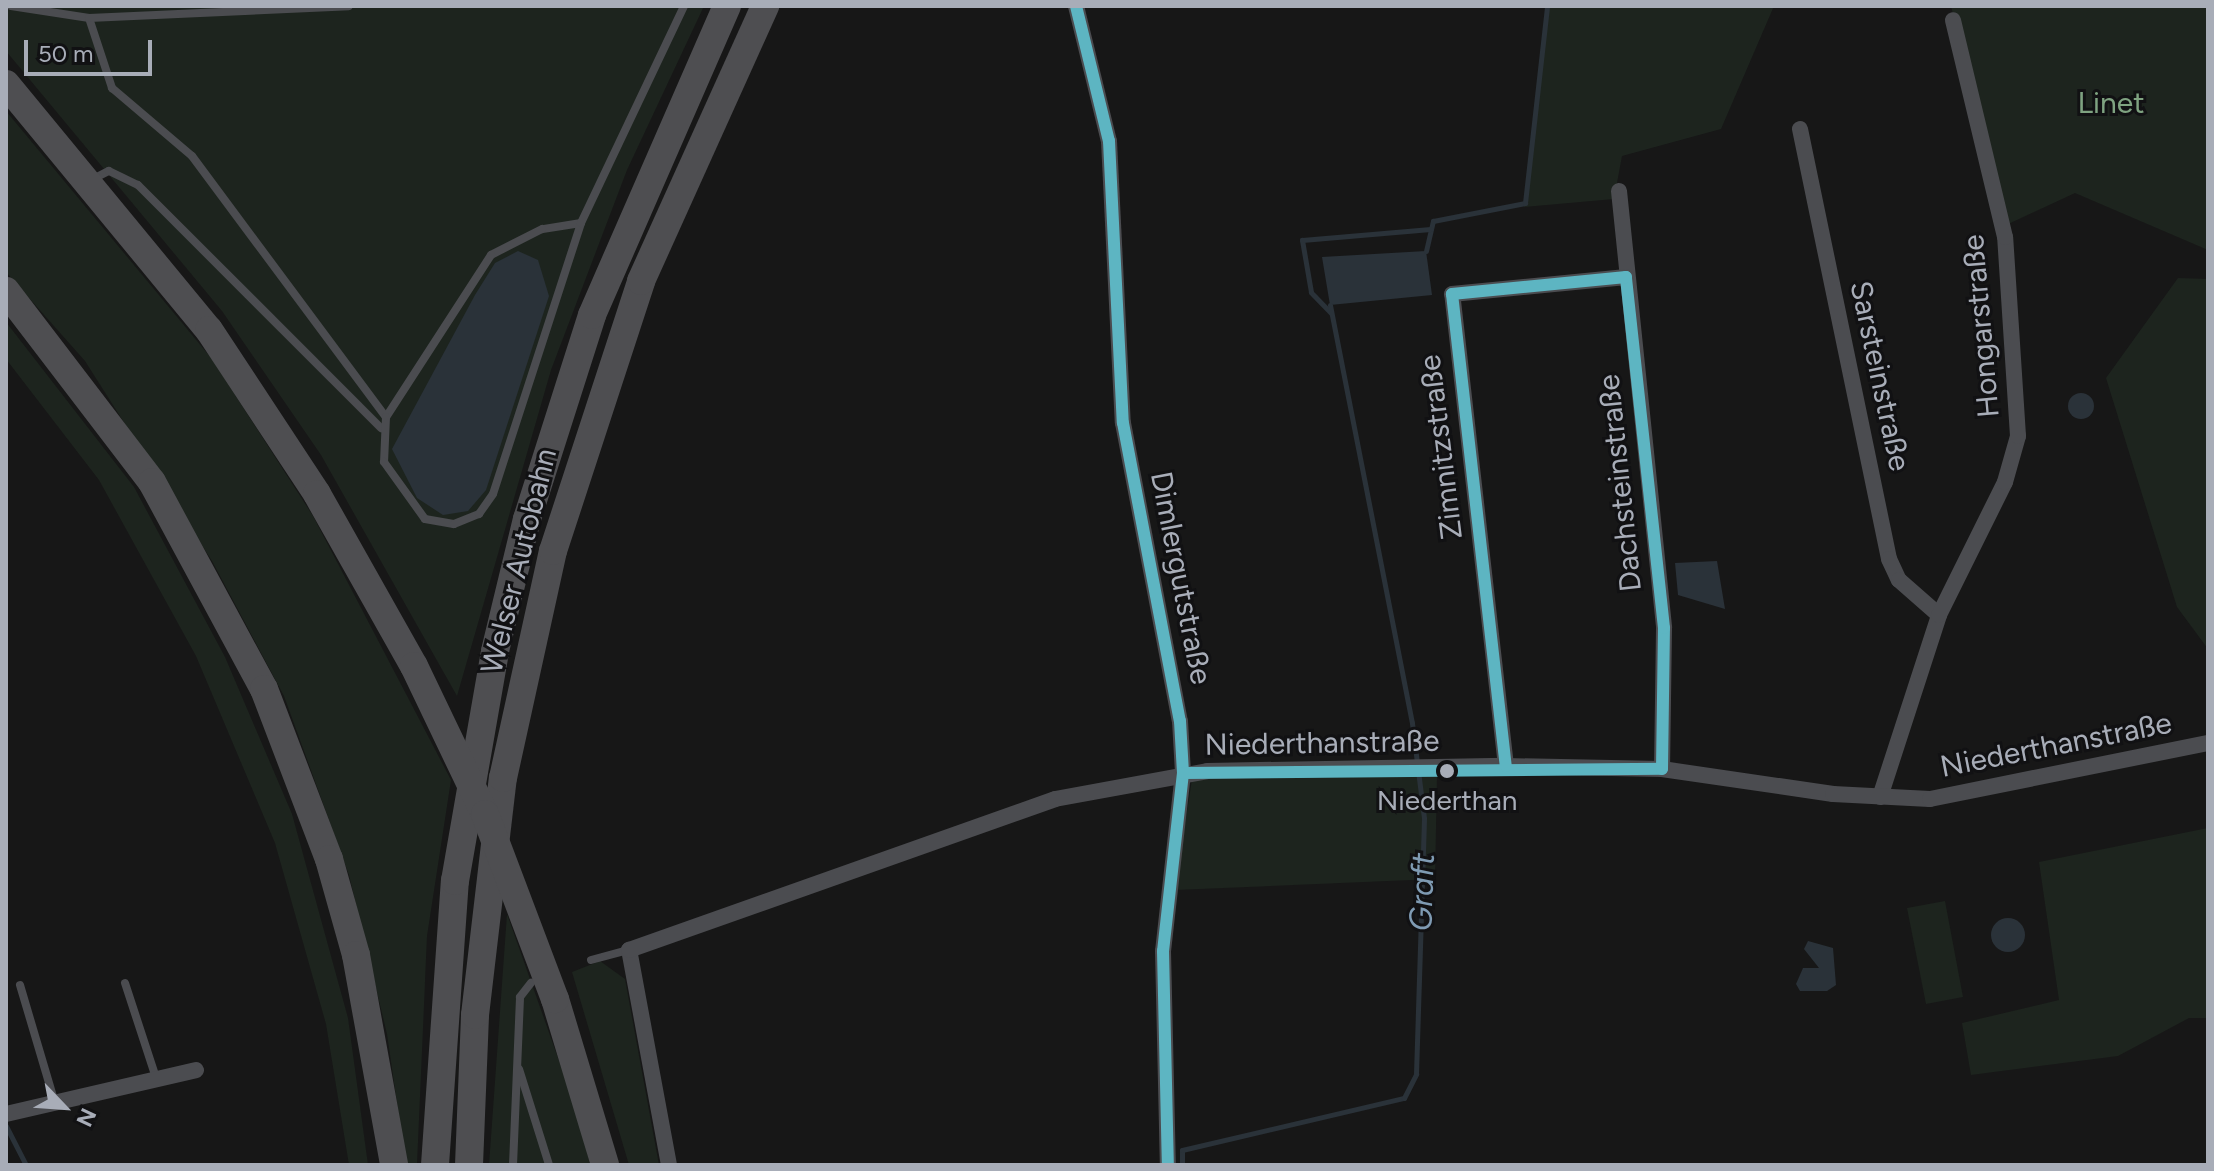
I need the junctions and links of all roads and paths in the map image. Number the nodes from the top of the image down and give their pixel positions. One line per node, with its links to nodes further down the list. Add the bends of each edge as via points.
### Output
1 (11, 6): 7 (lane)
2 (349, 6): 7 (lane)
3 (684, 6): 13 (lane)
4 (727, 6): 35 (highway, Welser Autobahn, via 609,272 527,519 480,725 455,881)
5 (765, 6): 36 (highway, Welser Autobahn, via 641,281 553,551 501,794 475,1015)
6 (1076, 6): 22 (street, Dimlergutstraße, via 1109,141 1123,423 1180,721)
7 (89, 18): 16 (lane, via 112,88 192,156)
8 (1953, 20): 18 (street, Hongarstraße, via 2005,237 2020,377 2015,459)
9 (6, 84): 11 (highway)
10 (1800, 129): 18 (street, Sarsteinstraße, via 1889,559 1899,580)
11 (91, 180): 17 (lane, via 109,171 125,176 161,205); 39 (highway, bridge, via 261,405 414,666 485,814 555,999)
12 (1619, 191): 14 (street, Dachsteinstraße)
13 (581, 223): 16 (lane, via 542,229 491,255); 17 (lane, via 493,494 479,514 454,524 425,519 384,462)
14 (1626, 277): 20 (street, Zimnitzstraße, via 1452,294); 21 (street, Dachsteinstraße, via 1664,628)
15 (6, 291): 34 (highway, via 152,482 264,689 329,859 356,955)
16 (386, 417): 17 (lane)
17 (381, 428)
18 (1939, 615): 23 (street, Hongarstraße)
19 (2208, 743): 23 (street, Niederthanstraße, via 2010,788)
20 (1506, 766): 21 (street, Niederthanstraße); 22 (street, Niederthanstraße)
21 (1662, 769): 23 (street, Niederthanstraße)
22 (1183, 773): 24 (street, Niederthanstraße, via 1055,799); 41 (street, Dimlergutstraße, via 1163,951)
23 (1880, 797)
24 (629, 950): 25 (lane); 40 (street)
25 (591, 960)
26 (125, 983): 31 (lane)
27 (531, 983): 29 (lane, via 520,997)
28 (20, 985): 32 (lane)
29 (516, 1061): 37 (lane); 38 (lane)
30 (196, 1070): 31 (street)
31 (156, 1078): 32 (street)
32 (55, 1104): 33 (street)
33 (6, 1114)
34 (394, 1165)
35 (435, 1165)
36 (469, 1165)
37 (513, 1165)
38 (549, 1165)
39 (605, 1165)
40 (669, 1165)
41 (1168, 1165)

